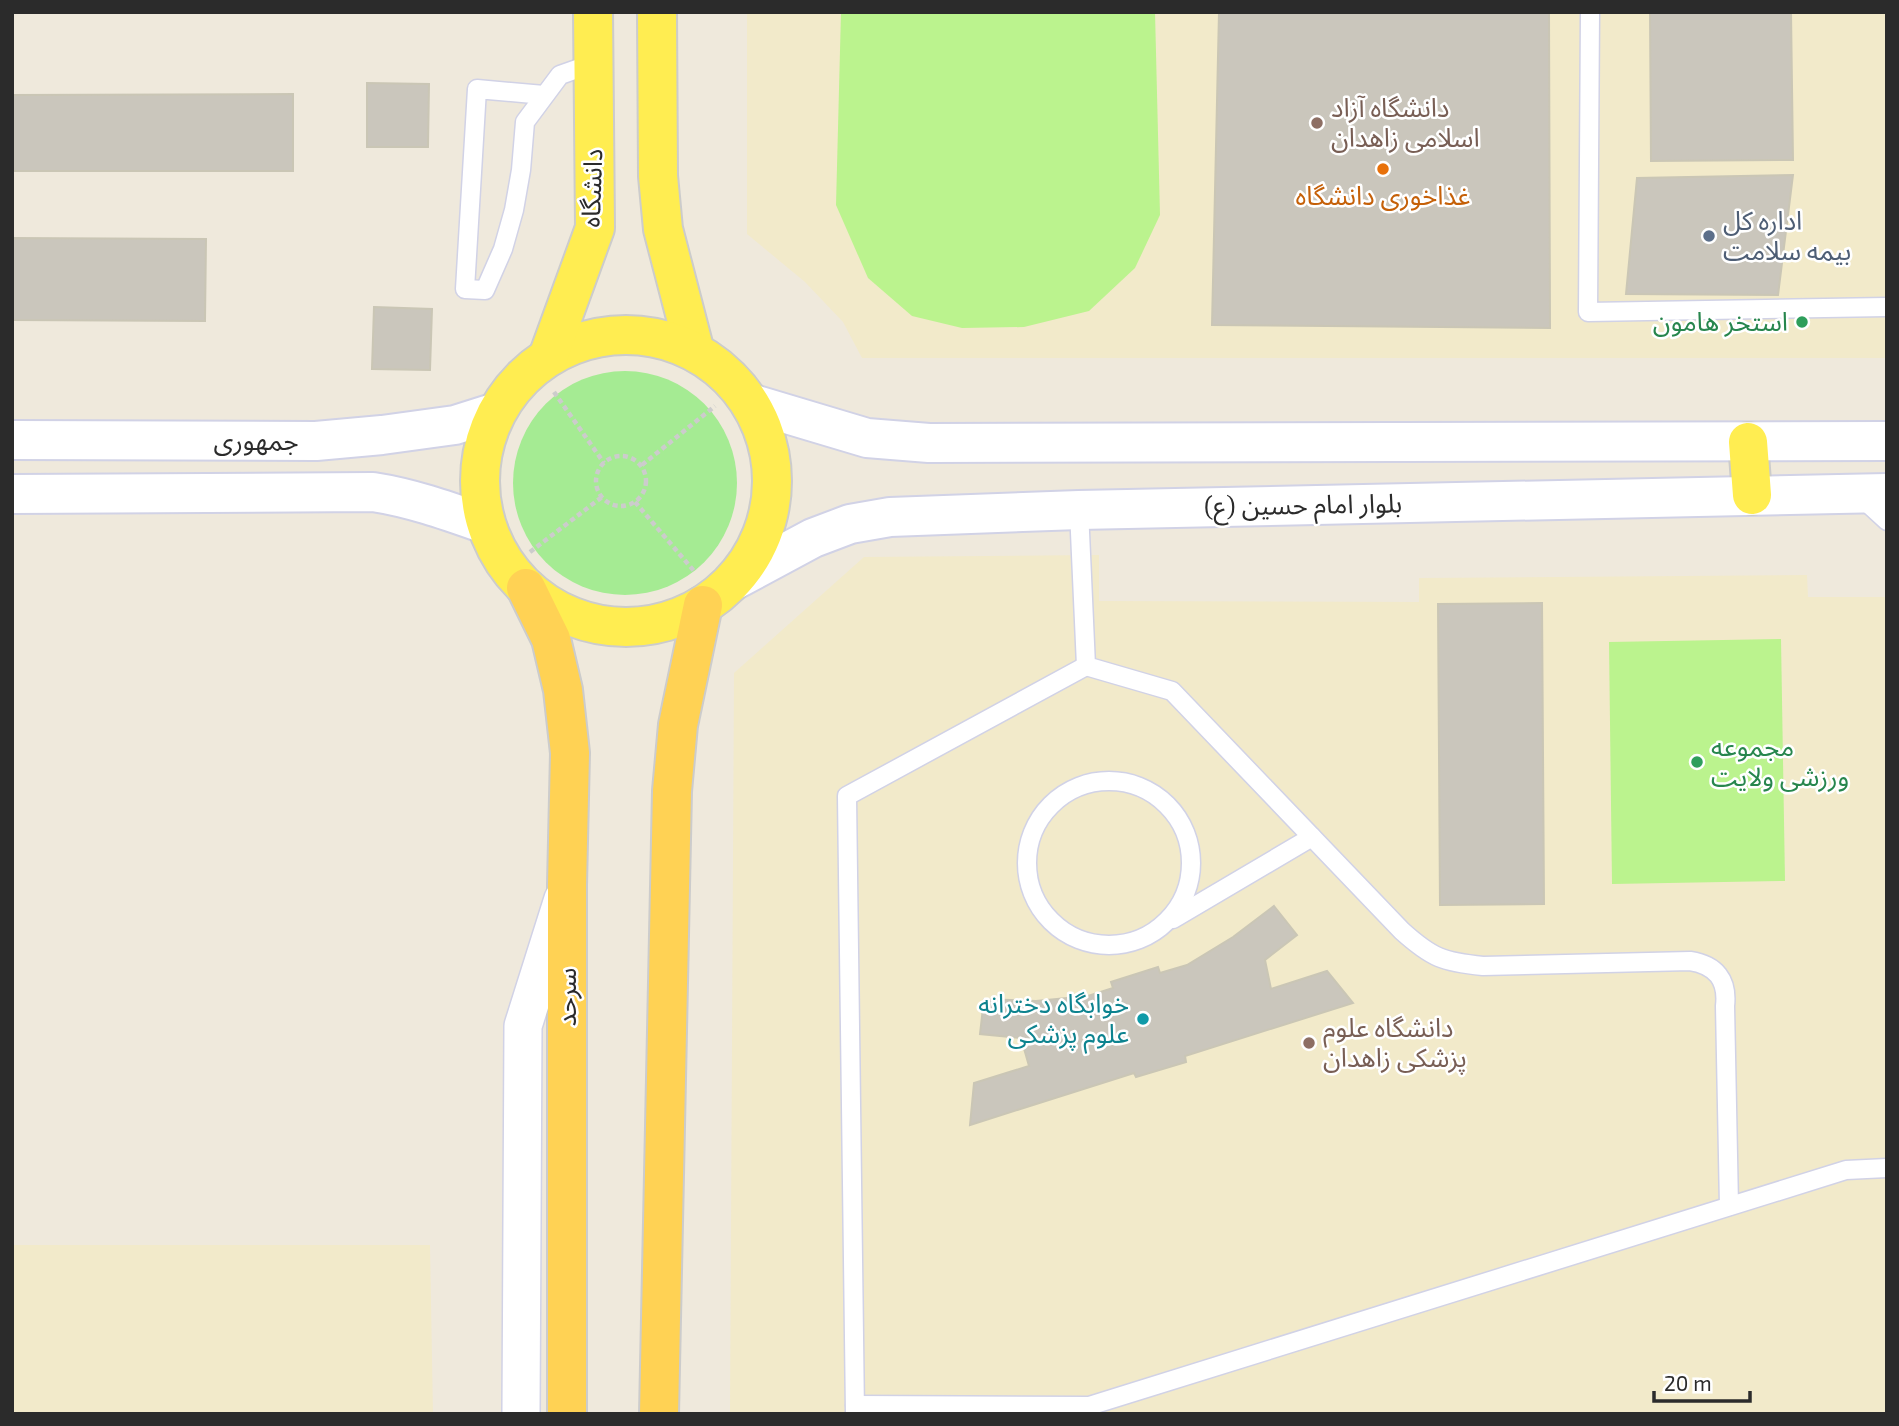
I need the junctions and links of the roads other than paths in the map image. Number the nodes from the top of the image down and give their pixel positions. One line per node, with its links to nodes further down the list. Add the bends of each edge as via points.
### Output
1 (593, 12): 4 (main road, دانشگاه)
2 (657, 12): 7 (main road, via 663,229)
3 (1590, 12): 6 (lane, via 1588,312)
4 (594, 63): 5 (lane, via 560,75); 8 (main road, دانشگاه, via 595,228)
5 (544, 95): 5 (lane, via 525,122 521,170 503,249 485,290 465,289 477,89)
6 (1887, 307)
7 (695, 352): 8 (main road, via 659,339 621,335 583,341); 9 (main road, via 726,374)
8 (541, 364): 10 (main road, via 519,381)
9 (743, 395): 13 (main road, via 867,438 929,443); 21 (main road, via 766,438 773,476 769,514 755,550)
10 (496, 412): 11 (main road, جمهوری, via 455,425 316,441); 19 (main road, via 483,448 479,486)
11 (12, 440)
12 (1887, 441): 13 (main road)
13 (1748, 442): 16 (main road)
14 (1872, 493): 16 (main road, بلوار امام حسین (ع)); 18 (lane)
15 (12, 494): 19 (main road, جمهوری, via 373,492)
16 (1752, 495): 17 (main road, بلوار امام حسین (ع))
17 (1079, 510): 21 (main road, بلوار امام حسین (ع), via 890,517 850,524 813,538); 23 (lane)
18 (1887, 521)
19 (485, 524): 20 (main road, via 502,559)
20 (517, 577): 22 (main road, via 557,610 593,623 631,627 668,621); 25 (highway, سرحد, via 551,639 563,690 570,753)
21 (733, 581): 22 (main road)
22 (698, 588): 33 (highway, via 672,791)
23 (1086, 666): 24 (lane, via 1172,691); 29 (lane, via 848,796)
24 (1312, 837): 26 (lane); 28 (lane, via 1402,931 1425,951 1453,963 1690,961 1710,967 1719,975 1726,995)
25 (567, 885): 31 (street, via 523,1026); 32 (highway, سرحد)
26 (1164, 925): 26 (lane, via 1188,889 1192,868 1190,846 1171,808 1135,784 1114,780 1092,782 1054,801 1040,818 1026,858 1028,880 1047,918 1063,932 1104,945 1125,944)
27 (1887, 1168): 28 (lane, via 1846,1170)
28 (1730, 1206): 30 (lane)
29 (855, 1409): 30 (lane)
30 (1089, 1410)
31 (521, 1414)
32 (567, 1414)
33 (659, 1414)

